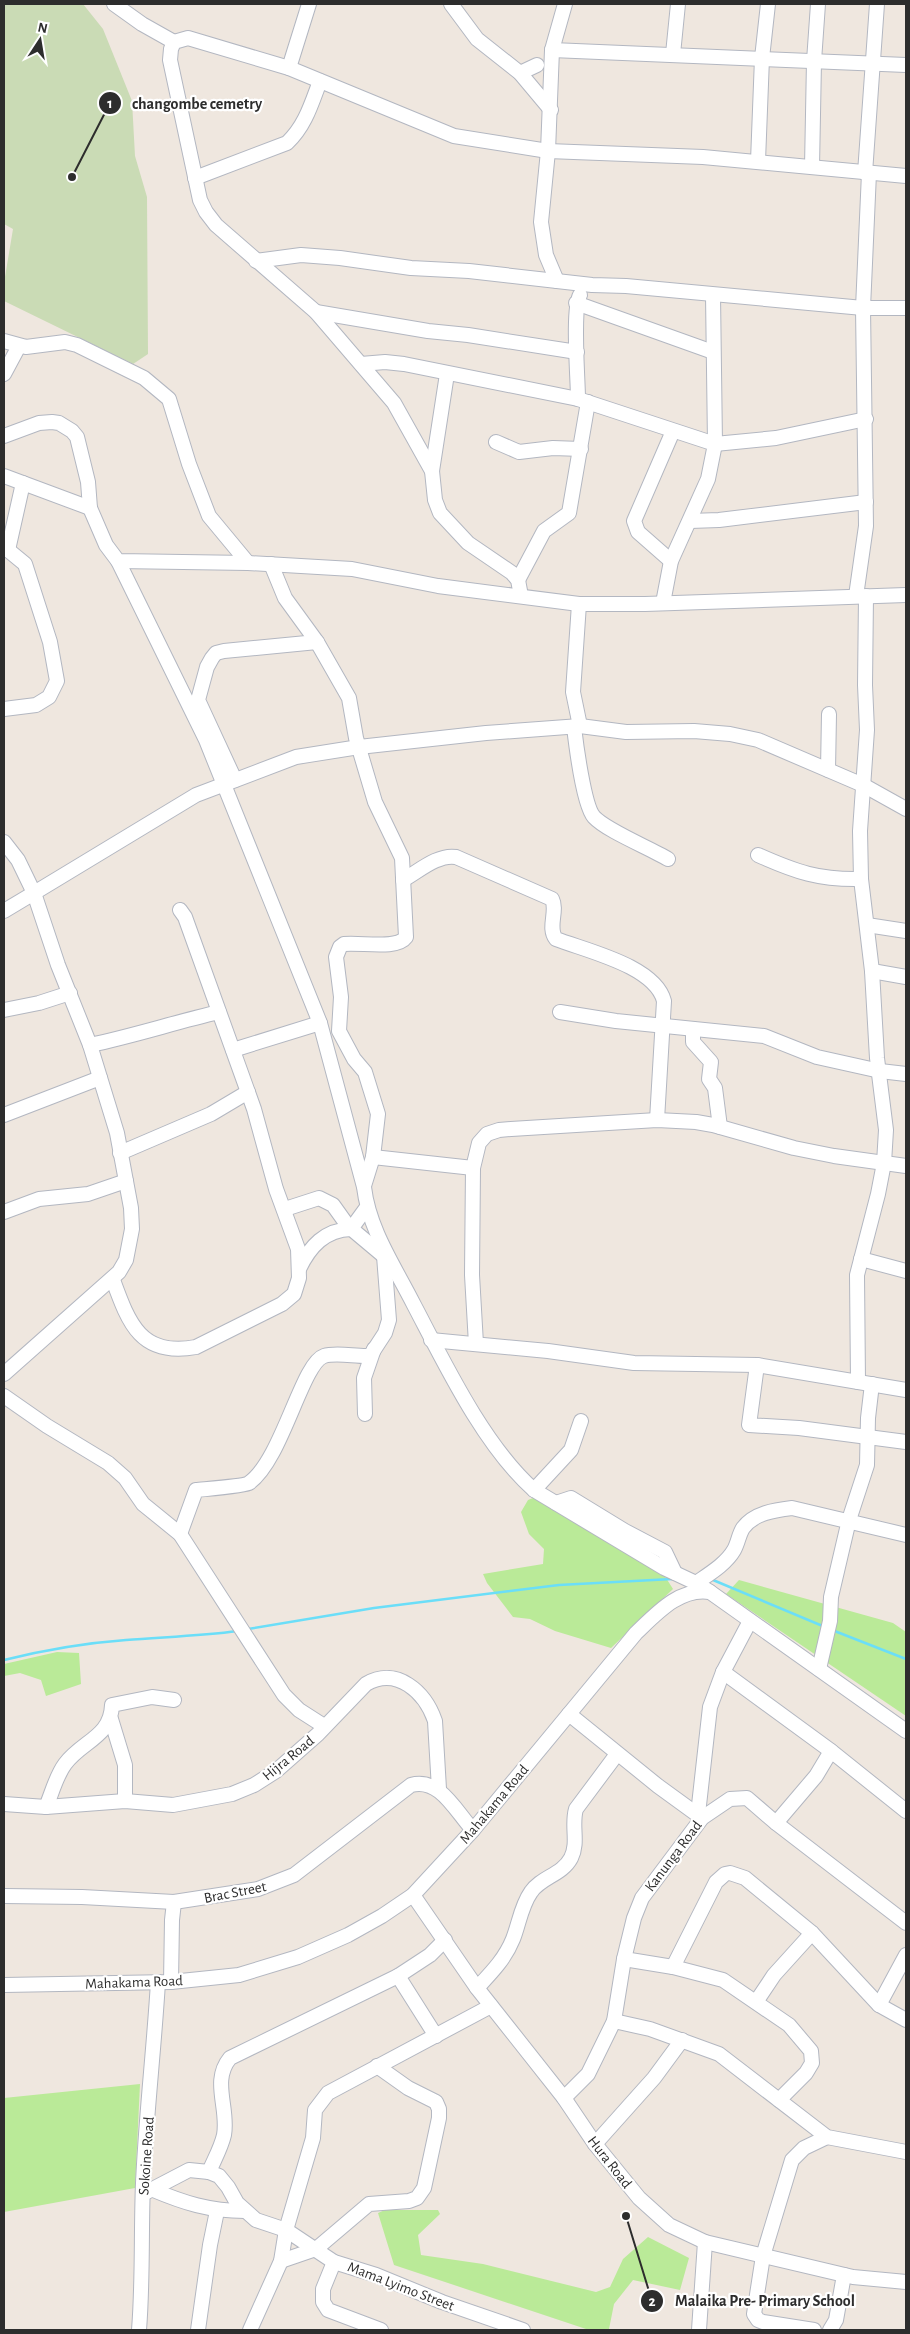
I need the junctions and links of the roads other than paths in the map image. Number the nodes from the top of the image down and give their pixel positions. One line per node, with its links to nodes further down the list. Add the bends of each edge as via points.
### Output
1 (114, 4): 9 (street)
2 (309, 4): 17 (street)
3 (450, 4): 18 (street, via 476,38)
4 (565, 4): 10 (street)
5 (678, 4): 11 (street)
6 (768, 4): 12 (street)
7 (818, 4): 13 (street)
8 (877, 4): 14 (street)
9 (174, 42): 17 (street, via 188,38); 26 (street, via 170,60)
10 (552, 50): 11 (street); 20 (street)
11 (673, 54): 12 (street)
12 (762, 58): 13 (street); 22 (street)
13 (814, 61): 14 (street); 23 (street)
14 (873, 64): 16 (street); 24 (street)
15 (537, 65): 18 (street)
16 (906, 65)
17 (289, 68): 19 (street)
18 (520, 73): 20 (street)
19 (320, 81): 21 (street, via 454,136); 26 (street, via 308,116 287,143)
20 (551, 110): 21 (street)
21 (548, 151): 22 (street); 28 (street, via 541,222 546,255)
22 (758, 161): 23 (street)
23 (812, 167): 24 (street)
24 (867, 173): 25 (street); 32 (street, via 868,254)
25 (906, 176)
26 (195, 178): 27 (street, via 206,212)
27 (256, 261): 28 (street, via 301,255); 34 (street)
28 (557, 282): 29 (street)
29 (592, 285): 30 (street); 31 (street, via 583,291)
30 (713, 295): 32 (street); 38 (street)
31 (576, 304): 37 (street); 38 (street)
32 (864, 308): 33 (street); 43 (street)
33 (906, 308)
34 (316, 312): 37 (street); 39 (street)
35 (4, 341): 36 (street)
36 (19, 346): 40 (street); 58 (street, via 77,344 144,378 169,398 209,516)
37 (577, 352): 42 (street)
38 (713, 352): 47 (street)
39 (361, 364): 41 (street, via 384,362); 49 (street, via 394,403)
40 (4, 374)
41 (447, 374): 42 (street); 49 (street)
42 (583, 400): 44 (street); 48 (street)
43 (866, 419): 47 (street, via 776,438); 52 (street)
44 (673, 431): 47 (street); 57 (street, via 634,521 638,532)
45 (4, 436): 53 (street, via 46,422 59,423 72,431 77,437 88,482)
46 (496, 442): 48 (street, via 519,452)
47 (715, 444): 54 (street, via 708,479)
48 (581, 449): 60 (street, via 569,513 544,531)
49 (432, 470): 60 (street, via 436,506 447,523)
50 (4, 476): 51 (street)
51 (23, 483): 53 (street); 55 (street)
52 (866, 502): 54 (street); 63 (street)
53 (90, 508): 56 (street, via 106,544)
54 (690, 521): 57 (street)
55 (6, 550): 67 (street, via 25,564 50,642 57,681 49,697 36,705)
56 (118, 561): 58 (street); 72 (street)
57 (671, 561): 64 (street)
58 (248, 563): 59 (street)
59 (271, 564): 62 (street, via 352,569 438,586); 66 (street, via 285,598)
60 (518, 580): 62 (street)
61 (906, 595): 63 (street)
62 (521, 596): 65 (street)
63 (861, 596): 64 (street); 73 (street, via 867,730)
64 (663, 603): 65 (street)
65 (579, 604): 69 (street, via 573,692)
66 (317, 642): 70 (street, via 349,698); 72 (street, via 224,651 212,658 198,700)
67 (4, 709)
68 (829, 714): 71 (street)
69 (577, 726): 70 (street); 71 (street, via 626,732 730,734 758,740); 77 (street, via 579,762 593,817)
70 (359, 747): 72 (street, via 296,757); 79 (street, via 375,802 402,858)
71 (828, 770): 73 (street)
72 (230, 782): 80 (street, via 196,795); 91 (street)
73 (862, 785): 74 (street); 78 (street)
74 (906, 809)
75 (4, 842): 80 (street, via 18,860)
76 (758, 855): 78 (street, via 808,875)
77 (668, 859)
78 (861, 879): 83 (street)
79 (403, 880): 92 (street, via 449,856 552,899 552,934 556,939 644,975 662,992); 104 (street, via 407,932 403,941 392,945 344,944 336,957 341,997 339,1031 365,1072 377,1106)
80 (34, 893): 82 (street); 87 (street)
81 (180, 910): 89 (street)
82 (4, 911)
83 (867, 925): 84 (street); 85 (street)
84 (906, 931)
85 (872, 971): 86 (street); 96 (street)
86 (906, 977)
87 (70, 993): 88 (street); 94 (street)
88 (4, 1010)
89 (219, 1012): 94 (street); 95 (street)
90 (560, 1012): 92 (street)
91 (320, 1023): 95 (street); 109 (street)
92 (663, 1026): 93 (street); 101 (street)
93 (693, 1029): 96 (street, via 764,1036 817,1057); 102 (street, via 693,1042 711,1062 709,1079 715,1088)
94 (90, 1045): 98 (street)
95 (233, 1050): 99 (street)
96 (880, 1071): 97 (street); 105 (street, via 886,1130)
97 (906, 1074)
98 (100, 1078): 100 (street); 103 (street)
99 (248, 1092): 103 (street, via 211,1114); 111 (street, via 276,1189)
100 (4, 1116)
101 (657, 1120): 102 (street); 107 (street, via 499,1130 487,1134 479,1143)
102 (720, 1127): 105 (street, via 794,1148)
103 (120, 1153): 108 (street)
104 (373, 1157): 107 (street); 109 (street)
105 (884, 1163): 106 (street); 115 (street)
106 (906, 1166)
107 (472, 1168): 121 (street)
108 (126, 1180): 112 (street, via 88,1194 39,1199); 119 (street, via 132,1229 126,1260)
109 (364, 1187): 110 (street)
110 (367, 1207): 113 (street); 116 (street, via 379,1240)
111 (285, 1209): 113 (street, via 319,1198 333,1205); 117 (street, via 298,1249)
112 (4, 1212)
113 (352, 1230): 114 (street); 117 (street, via 337,1230 322,1238 310,1248)
114 (384, 1256): 116 (street); 122 (street, via 389,1320 386,1333)
115 (860, 1259): 118 (street); 125 (street, via 857,1275)
116 (395, 1266): 120 (street)
117 (299, 1270): 119 (street, via 294,1294 282,1304 186,1349 158,1347 141,1336 126,1315)
118 (906, 1271)
119 (112, 1280): 124 (street)
120 (431, 1340): 121 (street); 133 (street, via 509,1465)
121 (476, 1344): 123 (street, via 634,1363)
122 (376, 1346): 129 (street, via 364,1378); 135 (street, via 370,1356 324,1356 316,1361 309,1370 285,1431 264,1468 248,1484 196,1490)
123 (757, 1365): 125 (street); 131 (street, via 749,1425 800,1428)
124 (4, 1374)
125 (858, 1382): 126 (street)
126 (872, 1384): 127 (street); 131 (street)
127 (906, 1390)
128 (4, 1396): 135 (street, via 108,1463 125,1478 143,1504)
129 (365, 1414)
130 (581, 1421): 133 (street, via 571,1450)
131 (868, 1438): 132 (street); 134 (street, via 867,1465)
132 (906, 1442)
133 (534, 1490): 137 (street)
134 (849, 1520): 136 (street); 137 (street, via 792,1508 773,1510 756,1517 743,1528 734,1550 714,1571); 140 (street)
135 (180, 1534): 145 (street, via 284,1695)
136 (906, 1535)
137 (696, 1583): 138 (street)
138 (710, 1592): 139 (street); 143 (street, Mahakama Road, via 686,1594 659,1612 636,1633)
139 (750, 1621): 140 (street); 141 (street)
140 (819, 1669): 146 (street)
141 (723, 1672): 147 (street); 154 (street, via 710,1707)
142 (174, 1700): 144 (street, via 152,1698 112,1705)
143 (569, 1714): 148 (street); 156 (street, Mahakama Road)
144 (112, 1719): 150 (street, via 125,1765); 152 (street, via 97,1738 67,1762)
145 (324, 1726): 149 (street, Hijra Road, via 375,1679 399,1680 408,1684 426,1700 436,1721); 150 (street, Hijra Road, via 276,1770 254,1785 232,1794 173,1805)
146 (906, 1731)
147 (831, 1751): 153 (street); 155 (street, via 816,1776)
148 (617, 1754): 154 (street); 169 (street, via 576,1809 574,1848 570,1860 531,1892 507,1952)
149 (438, 1789): 156 (street); 159 (street, Brac Street, via 427,1783 411,1785 294,1875 277,1883)
150 (125, 1801): 152 (street, Hijra Road)
151 (4, 1804): 152 (street, Hijra Road)
152 (46, 1807)
153 (906, 1811)
154 (700, 1816): 155 (street, Kanunga Road, via 730,1799 747,1798); 164 (street, Kanunga Road, via 642,1898)
155 (776, 1823): 160 (street, Kanunga Road)
156 (473, 1830): 157 (street, Mahakama Road)
157 (414, 1895): 162 (street, Hura Road); 167 (street, Mahakama Road, via 348,1935 298,1957 239,1974)
158 (4, 1896): 159 (street, Brac Street)
159 (174, 1902): 167 (street, Sokoine Road)
160 (906, 1924)
161 (812, 1933): 165 (street, via 745,1878 730,1873 721,1876 711,1889); 170 (street, via 774,1975); 171 (street)
162 (444, 1940): 166 (street, via 430,1955); 169 (street, Hura Road)
163 (906, 1955): 171 (street)
164 (624, 1959): 165 (street); 174 (street, Kanunga Road)
165 (673, 1967): 170 (street, via 723,1980)
166 (398, 1976): 175 (street); 183 (street, via 230,2058 220,2086 224,2104 224,2136)
167 (165, 1982): 168 (street, Mahakama Road); 184 (street, Sokoine Road)
168 (4, 1985)
169 (477, 1988): 172 (street, Hura Road)
170 (756, 2002): 179 (street, via 789,2024 813,2058 811,2068)
171 (879, 2005): 173 (street)
172 (491, 2006): 175 (street); 178 (street, Hura Road)
173 (906, 2020)
174 (614, 2021): 176 (street, via 650,2028); 178 (street, Kanunga Road, via 588,2074)
175 (436, 2036): 177 (street)
176 (682, 2040): 179 (street, via 719,2054); 181 (street, via 654,2078)
177 (377, 2066): 187 (street, via 328,2093 315,2110 313,2138); 189 (street, via 408,2088 436,2102 439,2109 424,2188 417,2198 409,2202 369,2204)
178 (564, 2098): 181 (street, Hura Road)
179 (778, 2100): 180 (street)
180 (827, 2137): 182 (street); 190 (street, via 804,2148 792,2160)
181 (595, 2144): 188 (street, Hura Road, via 639,2198 669,2225)
182 (906, 2152)
183 (209, 2172): 184 (street, via 189,2170); 186 (street, via 219,2176)
184 (147, 2191): 185 (street); 195 (street, Sokoine Road)
185 (217, 2211): 186 (street); 196 (street)
186 (245, 2211): 187 (street, Mama Lyimo Street, via 256,2220)
187 (286, 2230): 189 (street, Mama Lyimo Street); 191 (street)
188 (705, 2242): 190 (street, Hura Road); 200 (street)
189 (316, 2249): 191 (street); 192 (street, Mama Lyimo Street)
190 (763, 2256): 193 (street, Hura Road); 201 (street, via 755,2317 763,2322)
191 (281, 2261): 197 (street)
192 (334, 2262): 198 (street, via 323,2288 323,2302 328,2310); 199 (street, Mama Lyimo Street)
193 (844, 2275): 194 (street, Hura Road); 202 (street, via 836,2320)
194 (906, 2282)
195 (139, 2330)
196 (198, 2330)
197 (250, 2330)
198 (381, 2330)
199 (523, 2330)
200 (699, 2330)
201 (814, 2330)
202 (830, 2330)

